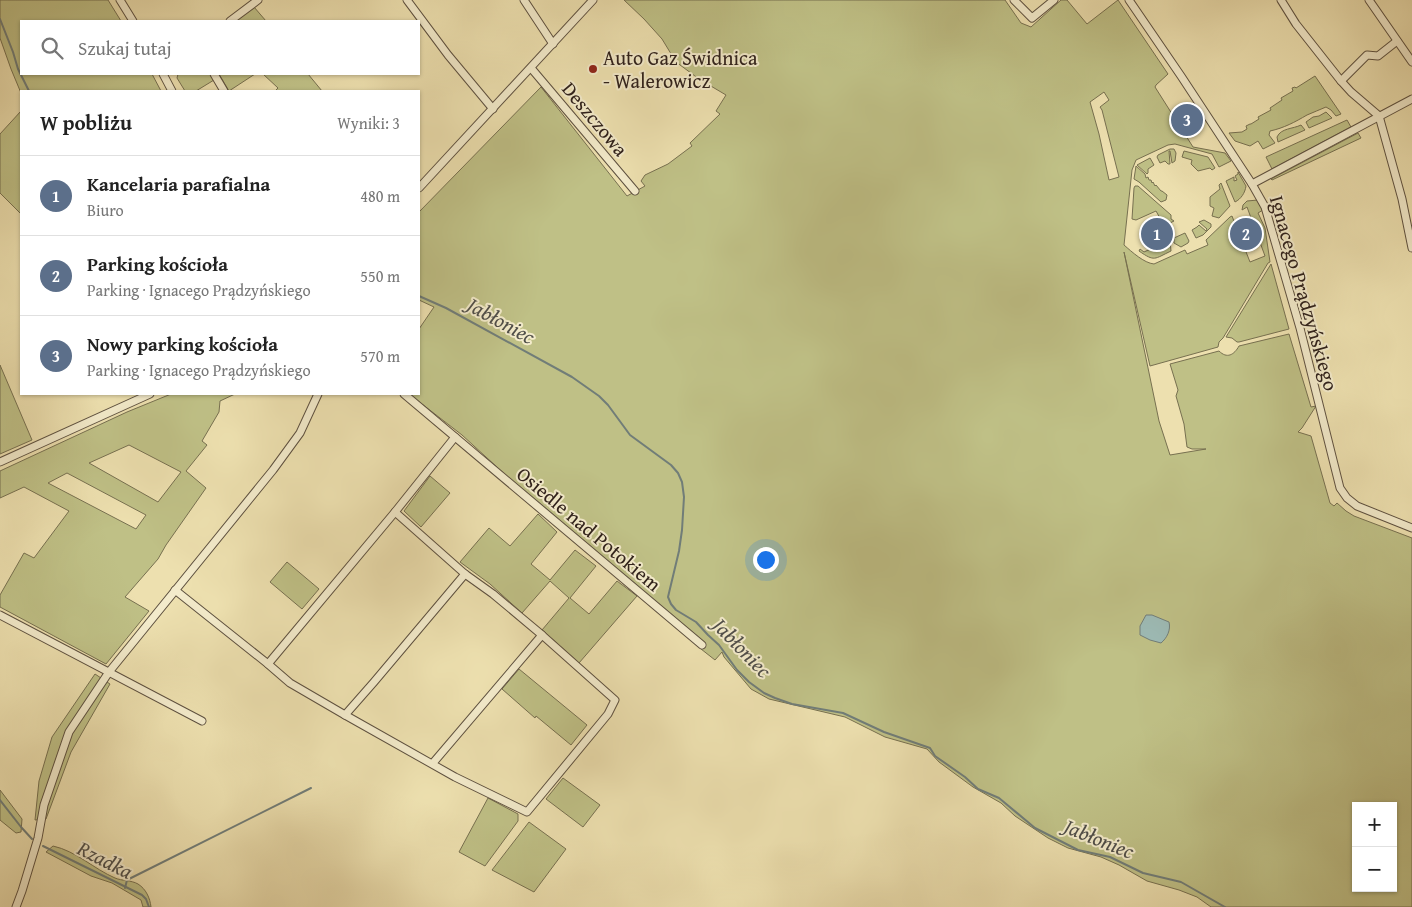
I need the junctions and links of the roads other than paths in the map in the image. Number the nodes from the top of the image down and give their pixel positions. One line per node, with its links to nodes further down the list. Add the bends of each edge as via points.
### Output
1 (120, 0): 11 (street)
2 (257, 0): 12 (street)
3 (407, 0): 23 (street)
4 (524, 0): 14 (street)
5 (593, 0): 14 (street)
6 (1014, 0): 7 (street, via 1032,18)
7 (1054, 0)
8 (1129, 0): 25 (street, Ignacego Prądzyńskiego)
9 (1281, 0): 19 (street)
10 (1370, 0): 13 (street)
11 (132, 20)
12 (231, 20)
13 (1397, 41): 15 (street); 19 (street, via 1378,56 1367,55)
14 (551, 42): 16 (street)
15 (1412, 62)
16 (531, 68): 23 (street); 27 (street, Deszczowa)
17 (164, 75): 20 (street)
18 (215, 75): 21 (street)
19 (1341, 81): 24 (street)
20 (171, 90)
21 (223, 90)
22 (1412, 99): 24 (street)
23 (493, 108): 26 (street)
24 (1379, 116): 25 (street); 28 (street)
25 (1252, 184): 35 (street, Ignacego Prądzyńskiego, via 1266,207 1340,488 1357,506)
26 (420, 187)
27 (635, 191)
28 (1412, 248)
29 (148, 395): 33 (street)
30 (318, 395): 37 (street, via 300,433)
31 (405, 395): 32 (street, Osiedle nad Potokiem)
32 (455, 436): 34 (street); 40 (street, Osiedle nad Potokiem)
33 (0, 462)
34 (395, 512): 36 (street); 41 (street)
35 (1412, 528)
36 (465, 574): 39 (street); 43 (street)
37 (175, 590): 41 (street); 42 (street)
38 (0, 615): 42 (street)
39 (542, 635): 45 (street); 45 (street, via 615,700 608,714 528,812 454,777)
40 (702, 645)
41 (268, 664): 43 (street, via 290,683)
42 (109, 672): 44 (street); 46 (street, via 69,732 44,805 33,856)
43 (345, 715): 45 (street)
44 (202, 721)
45 (433, 763)
46 (16, 907)

